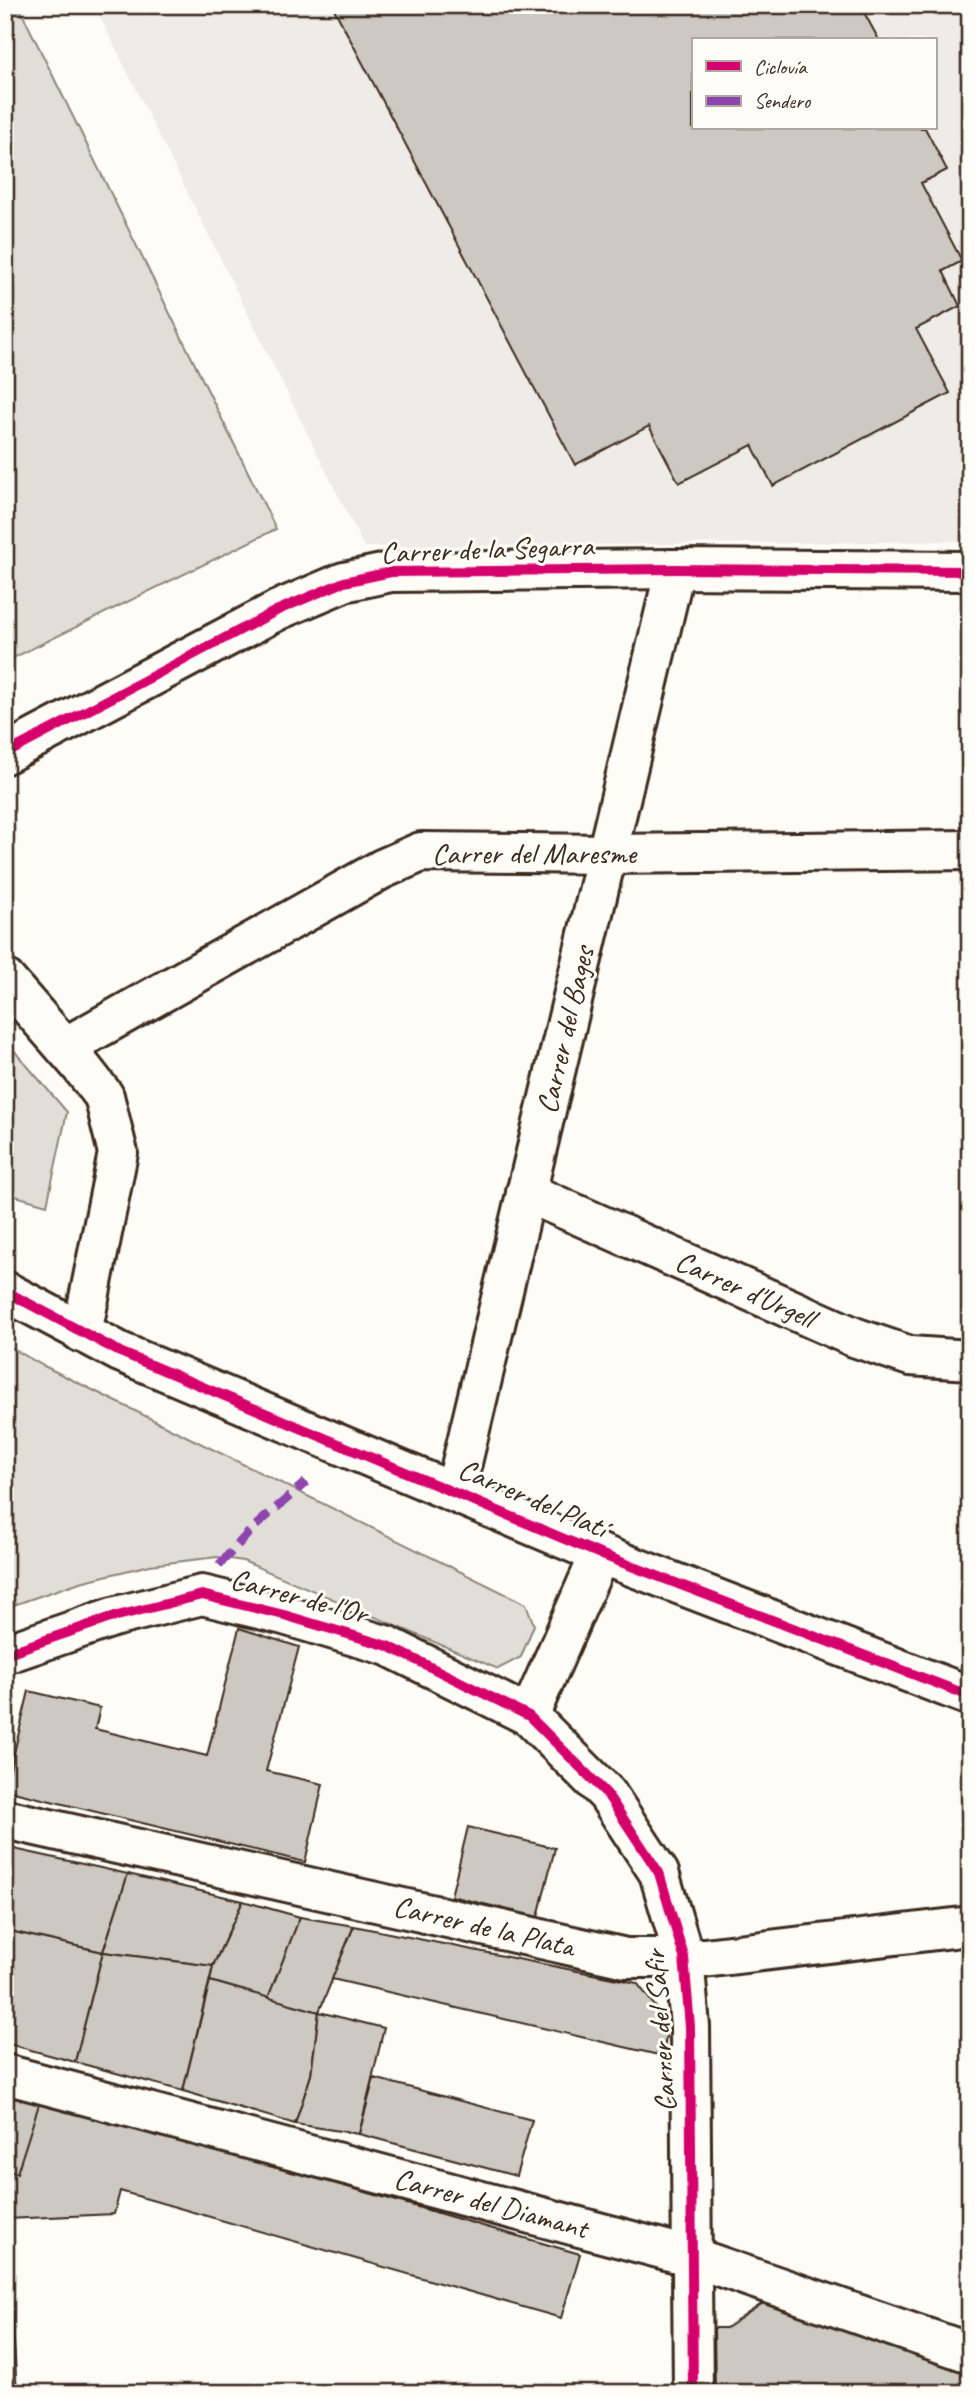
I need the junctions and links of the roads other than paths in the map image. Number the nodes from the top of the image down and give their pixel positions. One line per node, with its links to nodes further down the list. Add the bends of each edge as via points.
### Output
1 (676, 569): 2 (street, Carrer de la Segarra); 3 (street, Carrer de la Segarra, via 391,572 344,582 278,610); 5 (street, Carrer del Bages)
2 (970, 571)
3 (5, 754)
4 (970, 850): 5 (street, Carrer del Maresme)
5 (607, 854): 7 (street, Carrer del Maresme, via 421,852 382,869); 8 (street, Carrer del Bages)
6 (5, 979): 7 (street)
7 (65, 1047): 10 (street, via 104,1096 118,1153)
8 (526, 1192): 11 (street, Carrer d'Urgell, via 853,1337 910,1356); 12 (street, Carrer del Bages)
9 (5, 1291): 10 (street, Carrer del Platí)
10 (82, 1333): 12 (street, Carrer del Platí)
11 (970, 1360)
12 (455, 1492): 13 (street, Carrer del Platí)
13 (600, 1554): 15 (street, Carrer del Platí); 16 (street)
14 (5, 1654): 16 (street, Carrer de l'Or, via 113,1617 202,1595 388,1646)
15 (970, 1696)
16 (529, 1716): 19 (street, Carrer del Safir, via 607,1794 659,1873)
17 (5, 1819): 19 (street, Carrer de la Plata, via 626,1958)
18 (970, 1926): 19 (street, Carrer de la Plata)
19 (684, 1957): 21 (street, Carrer del Safir, via 690,2027)
20 (5, 2074): 21 (street, Carrer del Diamant)
21 (692, 2257): 22 (street, Carrer del Diamant); 23 (street, Carrer del Safir)
22 (970, 2353)
23 (693, 2393)

